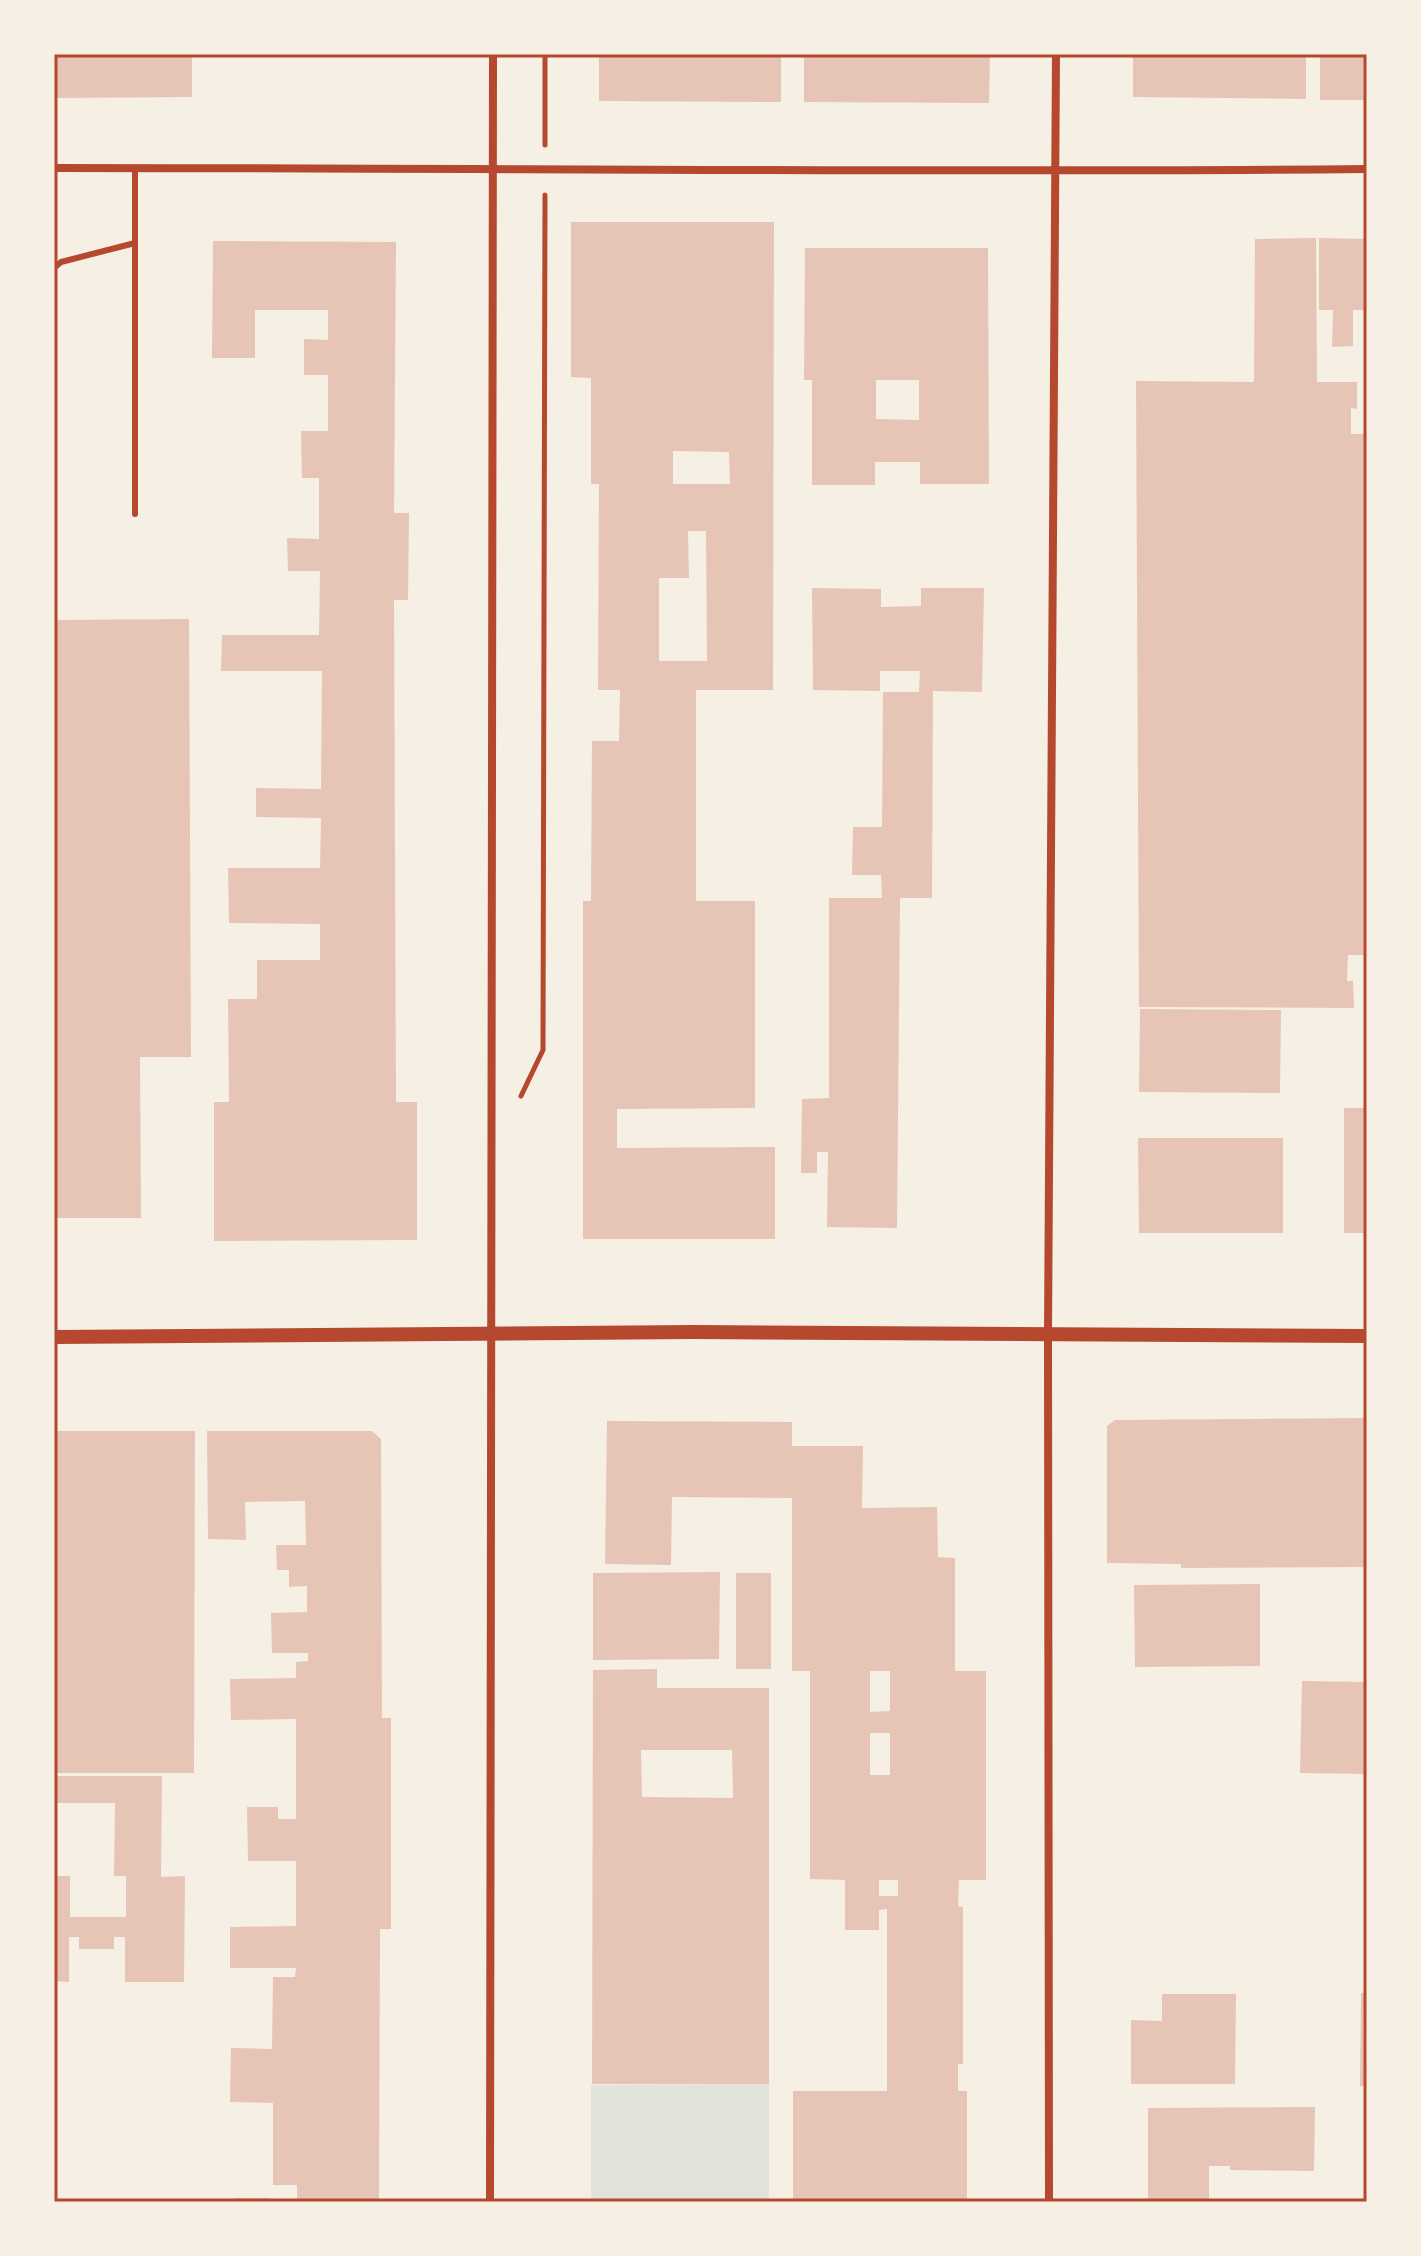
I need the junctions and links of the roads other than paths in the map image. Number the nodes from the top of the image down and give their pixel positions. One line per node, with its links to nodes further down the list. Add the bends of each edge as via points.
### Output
1 (493, 54): 3 (street)
2 (1056, 54): 7 (street)
3 (493, 167): 5 (street); 7 (street); 11 (street)
4 (54, 168): 5 (street)
5 (135, 168): 8 (lane)
6 (1367, 169): 7 (street)
7 (1056, 172): 12 (street)
8 (135, 243): 9 (lane); 10 (lane)
9 (54, 268)
10 (135, 514)
11 (493, 1333): 12 (street); 14 (street); 15 (street)
12 (1048, 1334): 13 (street); 16 (street)
13 (1367, 1336)
14 (54, 1337)
15 (490, 2202)
16 (1049, 2202)

